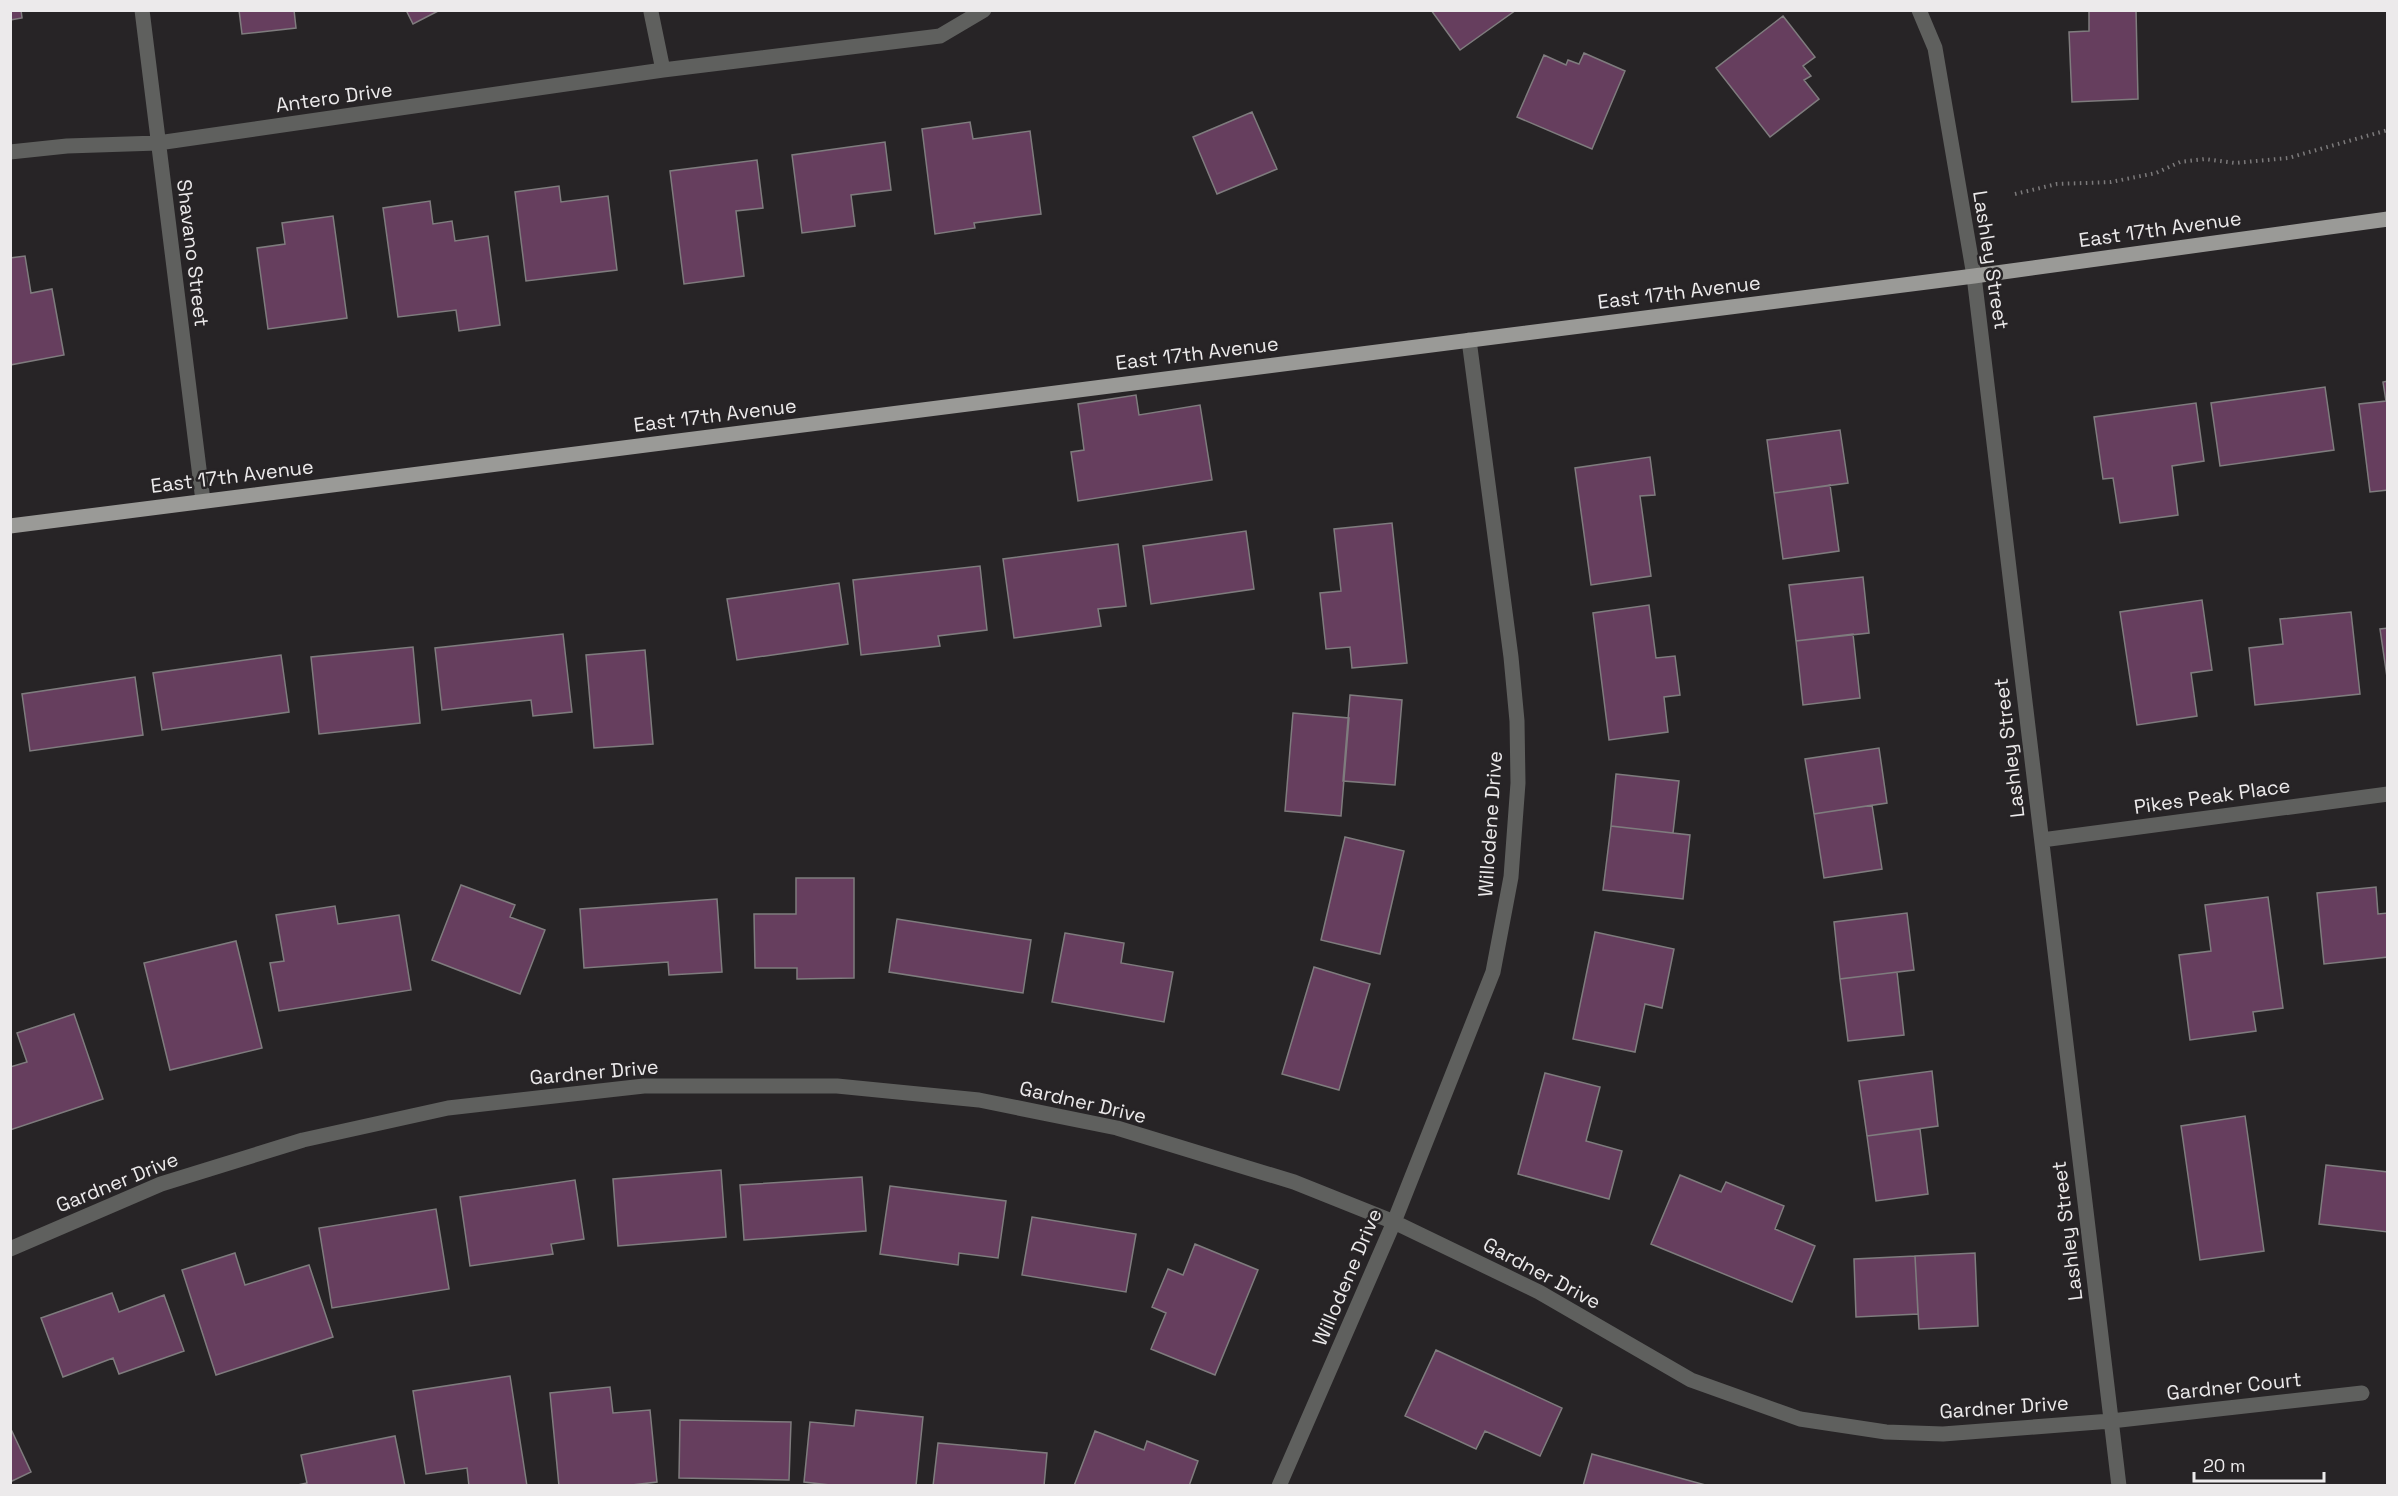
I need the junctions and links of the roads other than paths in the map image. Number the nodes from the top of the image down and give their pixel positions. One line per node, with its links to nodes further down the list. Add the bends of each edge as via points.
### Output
1 (142, 10): 6 (street, Shavano Street)
2 (984, 10): 5 (street, Antero Drive, via 940,36)
3 (1919, 10): 9 (street, Lashley Street, via 1935,48)
4 (651, 12): 5 (street)
5 (663, 70): 6 (street, Antero Drive)
6 (158, 143): 7 (street, Antero Drive); 11 (street, Shavano Street)
7 (10, 152)
8 (2388, 219): 9 (main road, East 17th Avenue)
9 (1974, 276): 10 (main road, East 17th Avenue); 14 (street, Lashley Street)
10 (1469, 340): 11 (main road, East 17th Avenue); 15 (street, Willodene Drive, via 1517,721 1518,783 1511,877 1493,972)
11 (202, 501): 12 (main road, East 17th Avenue)
12 (10, 526)
13 (2388, 794): 14 (street, Pikes Peak Place)
14 (2042, 840): 18 (street, Lashley Street)
15 (1394, 1222): 16 (street, Gardner Drive, via 1294,1182 1118,1128 979,1100 837,1086 644,1086 448,1108 303,1140 161,1184); 18 (street, Gardner Drive, via 1539,1292 1691,1380 1800,1419 1886,1432 1943,1434); 19 (street, Willodene Drive)
16 (10, 1249)
17 (2362, 1393): 18 (street, Gardner Court)
18 (2111, 1420): 20 (street, Lashley Street)
19 (1279, 1485)
20 (2119, 1485)

